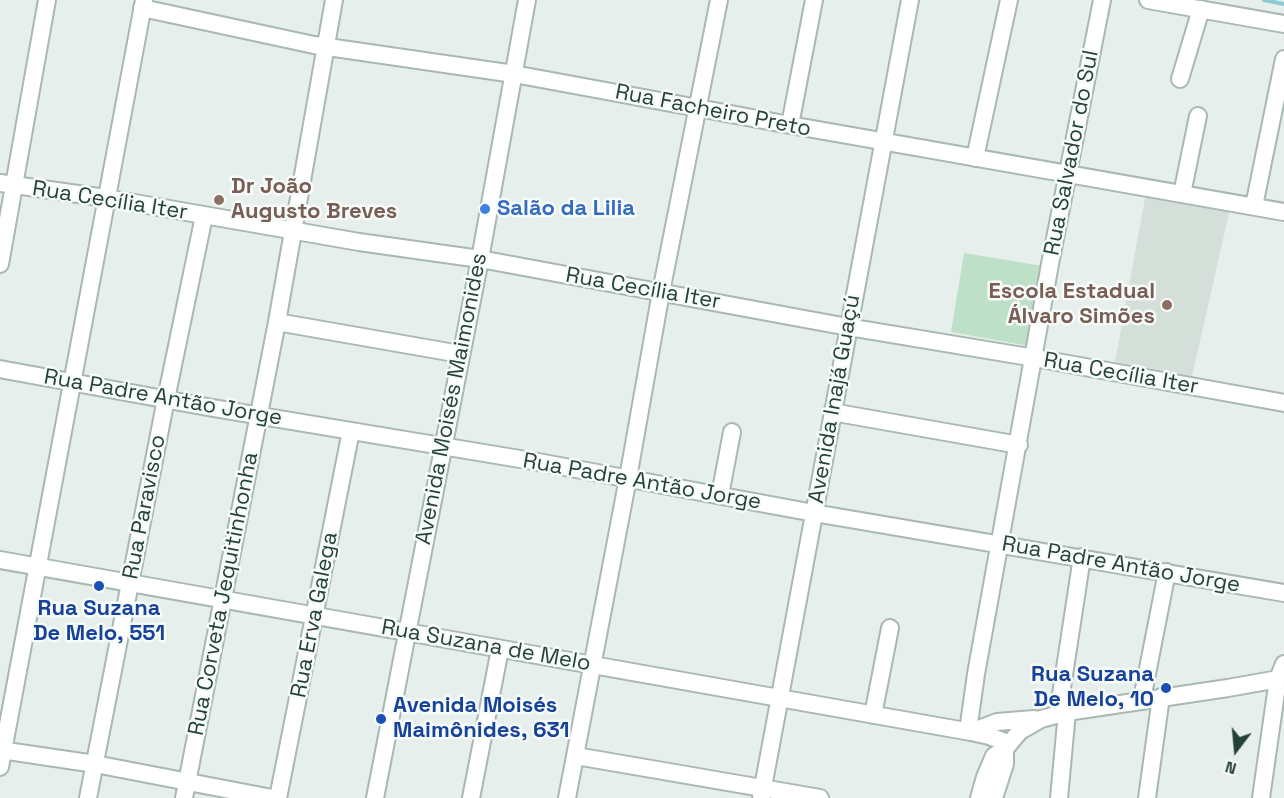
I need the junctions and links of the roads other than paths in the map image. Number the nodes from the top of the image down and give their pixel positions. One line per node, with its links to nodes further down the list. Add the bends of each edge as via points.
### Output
1 (47, 0): 23 (street)
2 (334, 0): 13 (street, Rua Corveta Jequitinhonha)
3 (527, 0): 15 (street, Avenida Moisés Maimonides)
4 (718, 0): 17 (street)
5 (814, 0): 19 (street)
6 (910, 0): 20 (street, Avenida Inajá Guaçú)
7 (1009, 0): 21 (street)
8 (1102, 0): 22 (street, Rua Salvador do Sul)
9 (1148, 0): 11 (street)
10 (143, 4): 13 (street, Rua Facheiro Preto); 25 (street)
11 (1200, 9): 12 (street); 16 (street)
12 (1284, 24)
13 (326, 47): 15 (street, Rua Facheiro Preto); 29 (street, Rua Corveta Jequitinhonha)
14 (1284, 59): 26 (street)
15 (514, 74): 17 (street, Rua Facheiro Preto); 30 (street, Avenida Moisés Maimonides)
16 (1180, 80)
17 (698, 108): 19 (street, Rua Facheiro Preto); 32 (street)
18 (1198, 116): 24 (street)
19 (789, 125): 20 (street, Rua Facheiro Preto)
20 (883, 141): 21 (street, Rua Facheiro Preto); 34 (street, Avenida Inajá Guaçú)
21 (975, 158): 22 (street, Rua Facheiro Preto)
22 (1068, 173): 24 (street, Rua Facheiro Preto); 36 (street, Rua Salvador do Sul)
23 (7, 184): 25 (street, Rua Cecília Iter); 31 (street)
24 (1182, 194): 26 (street, Rua Facheiro Preto)
25 (106, 198): 28 (street, Rua Cecília Iter); 38 (street)
26 (1254, 207): 27 (street, Rua Facheiro Preto)
27 (1284, 212)
28 (204, 216): 29 (street, Rua Cecília Iter); 39 (street, Rua Paravisco)
29 (294, 231): 30 (street, Rua Cecília Iter); 33 (street, Rua Corveta Jequitinhonha)
30 (480, 259): 32 (street, Rua Cecília Iter); 35 (street, Avenida Moisés Maimonides)
31 (0, 264)
32 (661, 292): 34 (street, Rua Cecília Iter); 47 (street)
33 (277, 322): 35 (street); 42 (street, Rua Corveta Jequitinhonha)
34 (848, 327): 36 (street, Rua Cecília Iter); 41 (street, Avenida Inajá Guaçú)
35 (460, 354): 46 (street, Avenida Moisés Maimonides)
36 (1035, 358): 40 (street, Rua Cecília Iter); 45 (street, Rua Salvador do Sul)
37 (0, 369): 38 (street, Rua Padre Antão Jorge)
38 (72, 382): 39 (street, Rua Padre Antão Jorge); 53 (street)
39 (166, 399): 42 (street, Rua Padre Antão Jorge); 55 (street, Rua Paravisco)
40 (1284, 403)
41 (832, 412): 45 (street); 49 (street, Avenida Inajá Guaçú)
42 (258, 415): 43 (street, Rua Padre Antão Jorge); 57 (street, Rua Corveta Jequitinhonha)
43 (351, 431): 46 (street, Rua Padre Antão Jorge); 58 (street, Rua Erva Galega)
44 (732, 432): 48 (street)
45 (1019, 445): 50 (street, Rua Salvador do Sul)
46 (442, 447): 47 (street, Rua Padre Antão Jorge); 60 (street, Avenida Moisés Maimonides)
47 (628, 478): 48 (street, Rua Padre Antão Jorge); 62 (street)
48 (720, 495): 49 (street, Rua Padre Antão Jorge)
49 (814, 513): 50 (street, Rua Padre Antão Jorge); 65 (street, Avenida Inajá Guaçú)
50 (1001, 544): 51 (street, Rua Padre Antão Jorge); 70 (street, Rua Salvador do Sul, via 976,675)
51 (1082, 557): 54 (street, Rua Padre Antão Jorge); 67 (street)
52 (0, 560): 53 (street, Rua Suzana de Melo)
53 (36, 567): 55 (street, Rua Suzana de Melo); 72 (street)
54 (1167, 572): 56 (street, Rua Padre Antão Jorge); 66 (street)
55 (130, 583): 57 (street, Rua Suzana de Melo); 74 (street, Rua Paravisco)
56 (1284, 593)
57 (223, 600): 58 (street, Rua Suzana de Melo); 76 (street, Rua Corveta Jequitinhonha)
58 (315, 616): 60 (street, Rua Suzana de Melo); 80 (street, Rua Erva Galega)
59 (890, 628): 68 (street)
60 (407, 632): 61 (street, Rua Suzana de Melo); 81 (street, Avenida Moisés Maimonides)
61 (500, 649): 62 (street, Rua Suzana de Melo); 82 (street)
62 (593, 665): 65 (street, Rua Suzana de Melo); 73 (street)
63 (1282, 673): 64 (street, Rua Suzana de Melo); 89 (street)
64 (1161, 697): 66 (street, Rua Suzana de Melo); 88 (street)
65 (779, 698): 68 (street, Rua Suzana de Melo); 77 (street, Avenida Inajá Guaçú)
66 (1142, 699): 67 (street, Rua Suzana de Melo)
67 (1062, 713): 69 (street, Rua Suzana de Melo); 87 (street)
68 (873, 715): 70 (street, Rua Suzana de Melo)
69 (1041, 719): 70 (street, Rua Suzana de Melo, via 997,722); 71 (street, Rua Suzana de Melo, via 1020,730)
70 (970, 732): 71 (street, Rua Suzana de Melo)
71 (1007, 746): 85 (street, via 992,759); 86 (street)
72 (1, 750): 74 (street); 75 (street)
73 (576, 756): 77 (street); 83 (street)
74 (94, 764): 76 (street); 78 (street, Rua Paravisco)
75 (0, 767)
76 (186, 790): 79 (street)
77 (762, 793): 84 (street)
78 (88, 798)
79 (272, 798)
80 (279, 798)
81 (375, 798)
82 (471, 798)
83 (567, 798)
84 (820, 798)
85 (979, 798)
86 (994, 798)
87 (1059, 798)
88 (1147, 798)
89 (1262, 798)

